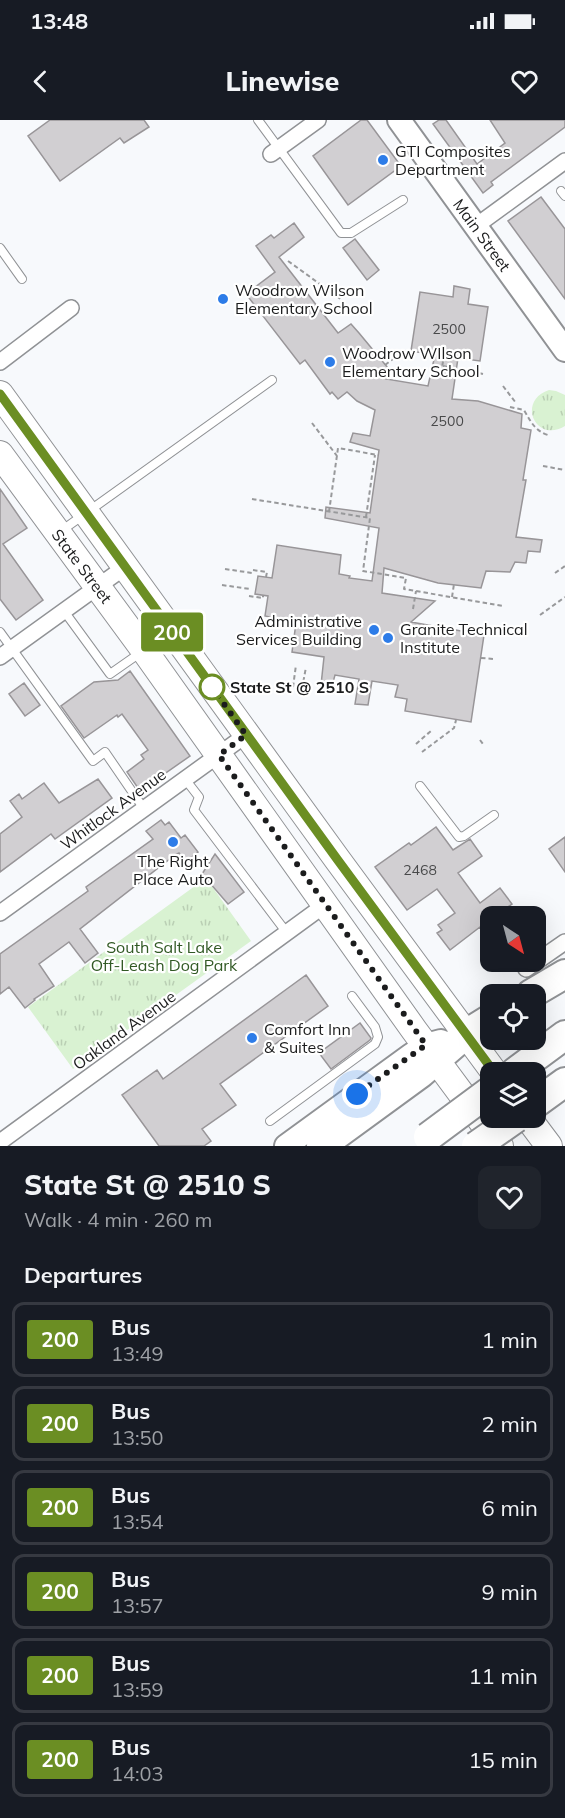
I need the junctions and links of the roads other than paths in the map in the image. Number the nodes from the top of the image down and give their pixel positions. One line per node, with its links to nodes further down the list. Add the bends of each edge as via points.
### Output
1 (258, 120): 4 (lane)
2 (318, 120): 4 (street)
3 (399, 120): 7 (street, Main Street)
4 (275, 151): 6 (lane, via 341,233 351,233)
5 (565, 161): 7 (street)
6 (403, 200)
7 (476, 226): 11 (street, Main Street)
8 (0, 248): 9 (lane)
9 (22, 279)
10 (71, 308): 12 (street)
11 (565, 350)
12 (0, 362)
13 (272, 380): 16 (lane)
14 (1, 396): 16 (main road, State Street)
15 (0, 454): 17 (main road, State Street)
16 (86, 513): 17 (lane); 18 (main road, State Street)
17 (58, 534): 19 (main road, State Street)
18 (125, 567): 19 (street); 24 (main road, State Street)
19 (97, 586): 20 (street); 22 (main road, State Street)
20 (63, 611): 22 (lane, via 110,674); 23 (street)
21 (0, 632): 23 (lane)
22 (144, 650): 25 (main road, State Street)
23 (6, 653): 28 (lane, via 93,761 105,752)
24 (246, 735): 25 (street, Whitlock Avenue); 38 (main road, State Street)
25 (219, 755): 26 (street, Whitlock Avenue); 30 (main road, State Street)
26 (185, 779): 28 (street, Whitlock Avenue); 32 (lane, via 199,797 194,810)
27 (420, 786): 29 (lane, via 459,837)
28 (144, 809): 31 (street, Whitlock Avenue)
29 (494, 815)
30 (326, 904): 32 (street, Oakland Avenue); 40 (main road, State Street)
31 (0, 913)
32 (287, 933): 49 (street, Oakland Avenue)
33 (565, 942): 35 (street)
34 (565, 974): 35 (highway)
35 (528, 982)
36 (352, 996): 46 (lane, via 375,1027 375,1044)
37 (480, 1025): 38 (highway)
38 (466, 1034): 40 (highway); 41 (main road, State Street)
39 (557, 1041): 42 (highway)
40 (431, 1052): 51 (street); 52 (highway, via 421,1073); 54 (main road, State Street)
41 (487, 1062)
42 (529, 1062)
43 (565, 1082): 44 (highway)
44 (546, 1096)
45 (480, 1098): 50 (highway, bridge)
46 (270, 1121)
47 (502, 1128): 53 (highway, bridge)
48 (536, 1128): 55 (main road)
49 (0, 1142)
50 (422, 1142)
51 (286, 1146)
52 (321, 1146)
53 (476, 1146)
54 (500, 1146)
55 (549, 1146)

